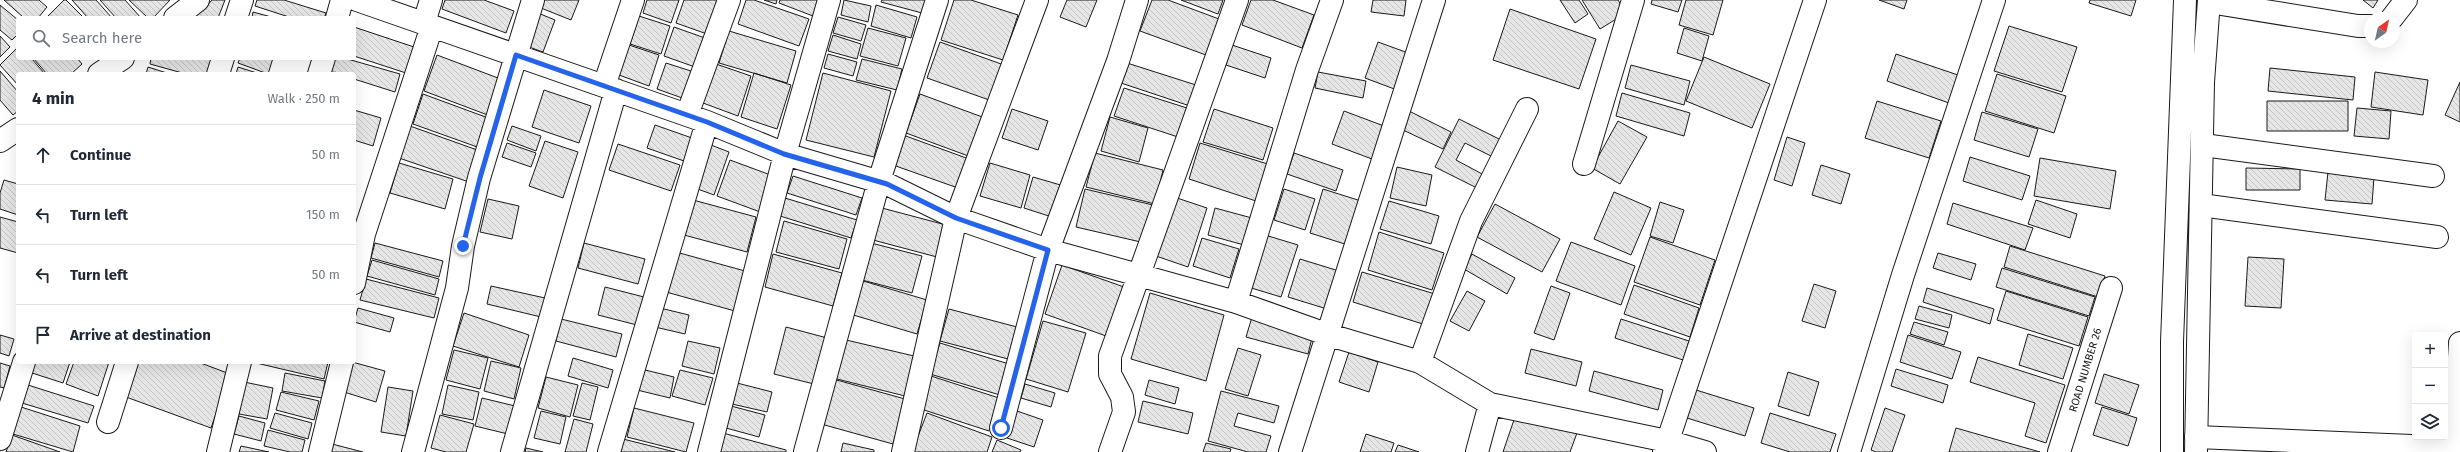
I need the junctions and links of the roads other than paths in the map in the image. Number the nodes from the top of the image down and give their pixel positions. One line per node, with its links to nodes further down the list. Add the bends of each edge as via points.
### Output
1 (198, 0): 23 (street)
2 (242, 0): 24 (street)
3 (342, 0): 25 (street)
4 (358, 0): 26 (street)
5 (431, 0): 26 (street)
6 (533, 0): 28 (street)
7 (633, 0): 37 (street)
8 (729, 0): 39 (street)
9 (829, 0): 41 (street)
10 (937, 0): 44 (street)
11 (1037, 0): 46 (street)
12 (1137, 0): 48 (street, via 1118,61)
13 (1237, 0): 50 (street)
14 (1332, 0): 52 (street, via 1307,70)
15 (1434, 0): 53 (street)
16 (1633, 0): 42 (street)
17 (1815, 0): 65 (street)
18 (1994, 0): 79 (street, via 1903,275)
19 (2185, 0): 81 (street, via 2172,342)
20 (2406, 0): 22 (street)
21 (2209, 1): 27 (street); 40 (street, via 2203,82)
22 (2397, 12)
23 (178, 16)
24 (237, 16)
25 (338, 16)
26 (428, 24): 28 (street); 49 (street, via 364,234)
27 (2364, 26)
28 (516, 55): 37 (street); 69 (street, via 480,178 463,246 457,288)
29 (120, 60): 33 (street)
30 (126, 60): 34 (street)
31 (222, 60): 35 (street)
32 (323, 60): 36 (street)
33 (102, 72)
34 (123, 72)
35 (219, 72)
36 (320, 72)
37 (610, 88): 39 (street); 70 (street)
38 (1527, 109): 55 (street, via 1471,221)
39 (697, 118): 41 (street); 71 (street)
40 (2203, 145): 43 (street); 45 (street)
41 (784, 154): 44 (street); 72 (street)
42 (1584, 164)
43 (2433, 176)
44 (879, 181): 46 (street); 73 (street)
45 (2201, 205): 47 (street); 64 (street)
46 (956, 218): 48 (street); 74 (street)
47 (2437, 237)
48 (1048, 250): 50 (street); 62 (street)
49 (356, 273)
50 (1141, 275): 52 (street); 75 (street, via 1110,356 1110,374 1122,397 1124,412)
51 (2111, 288): 80 (street, ROAD NUMBER 26)
52 (1236, 302): 53 (street)
53 (1326, 334): 55 (street); 76 (street)
54 (2460, 343): 66 (street)
55 (1420, 362): 60 (street)
56 (23, 364): 63 (street)
57 (126, 364): 61 (street)
58 (240, 364): 67 (street)
59 (342, 364): 68 (street)
60 (1490, 404): 65 (street); 77 (street)
61 (108, 422)
62 (1001, 428)
63 (0, 439)
64 (2196, 444): 66 (street)
65 (1666, 447): 78 (street)
66 (2450, 448)
67 (218, 452)
68 (320, 452)
69 (413, 452)
70 (512, 452)
71 (609, 452)
72 (709, 452)
73 (805, 452)
74 (903, 452)
75 (1110, 452)
76 (1290, 452)
77 (1477, 452)
78 (1705, 452)
79 (1849, 452)
80 (2059, 452)
81 (2172, 452)

